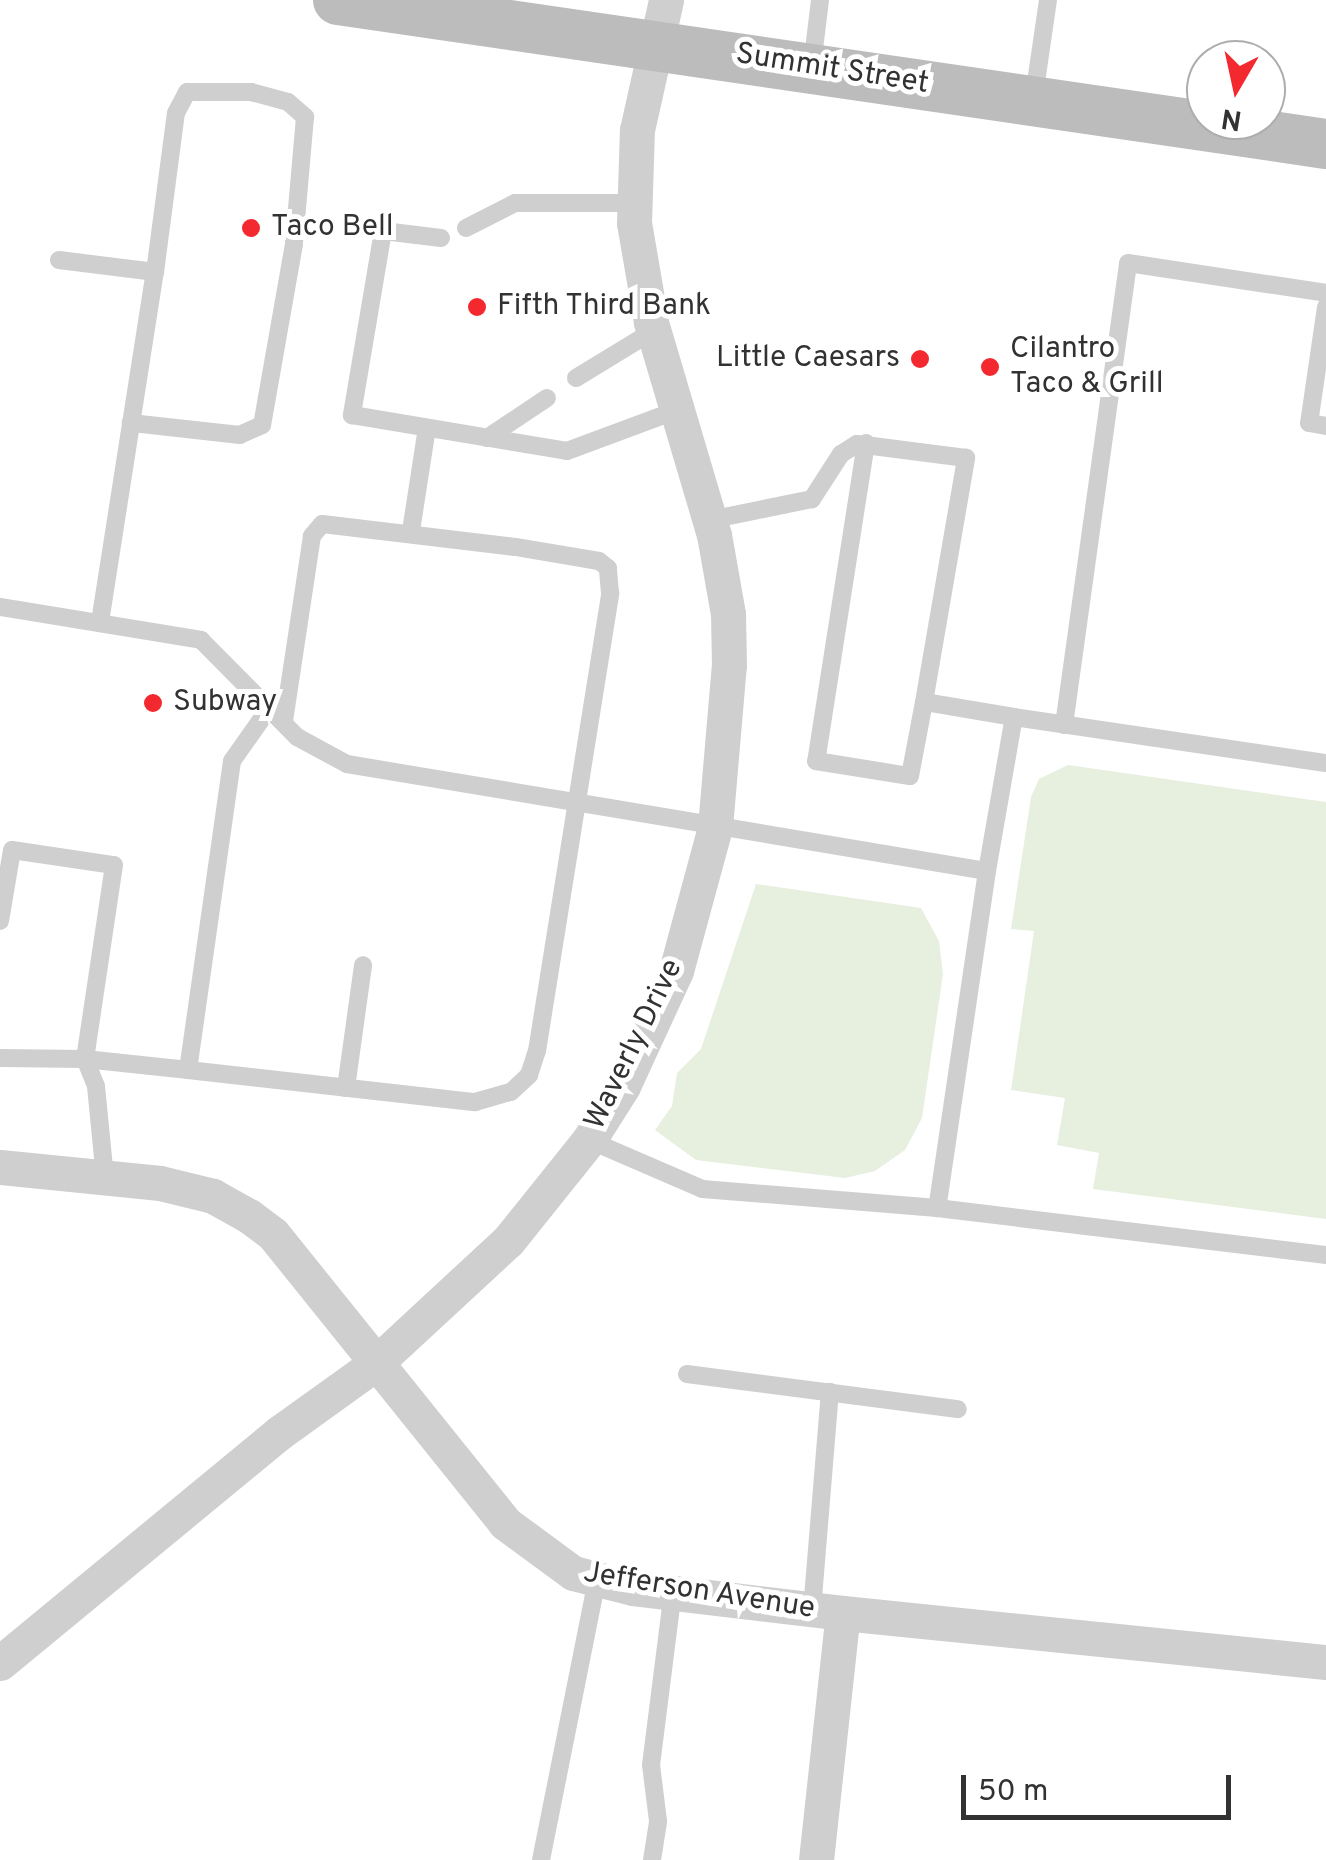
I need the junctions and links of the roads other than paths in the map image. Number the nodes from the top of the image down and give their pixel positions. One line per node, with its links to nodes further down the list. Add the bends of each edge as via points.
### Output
1 (338, 0): 4 (main road, Summit Street)
2 (820, 0): 5 (lane)
3 (1048, 0): 6 (lane)
4 (662, 23): 5 (main road, Summit Street); 8 (street, Waverly Drive, via 636,130)
5 (812, 67): 6 (main road, Summit Street)
6 (1033, 102): 7 (main road, Summit Street)
7 (1326, 144)
8 (632, 203): 9 (lane, via 515,203); 15 (street, Waverly Drive)
9 (466, 228)
10 (440, 238): 21 (lane, via 383,232 352,415)
11 (60, 260): 12 (lane)
12 (155, 272): 19 (lane); 19 (lane, via 176,114 188,92 250,92 299,108 308,126 266,418 258,430 240,435)
13 (1326, 293): 32 (lane, via 1128,263)
14 (1326, 307): 20 (lane, via 1309,423)
15 (653, 331): 16 (lane); 18 (street, Waverly Drive)
16 (576, 378)
17 (547, 398): 22 (lane)
18 (677, 410): 22 (lane, via 567,451); 24 (street, Waverly Drive)
19 (132, 422): 27 (lane)
20 (1326, 426)
21 (427, 428): 22 (lane); 25 (lane)
22 (487, 438)
23 (866, 443): 24 (lane, via 840,454 812,499); 28 (lane, via 966,458); 28 (lane, via 816,762 910,776)
24 (710, 520): 35 (street, Waverly Drive, via 728,614)
25 (411, 531): 31 (lane, via 335,522 314,532); 34 (lane, via 586,558 608,568 610,593)
26 (0, 607): 27 (lane)
27 (100, 622): 29 (lane, via 201,640)
28 (924, 702): 30 (lane)
29 (270, 707): 31 (lane); 41 (lane, via 232,761)
30 (1014, 717): 32 (lane); 36 (lane)
31 (284, 722): 34 (lane, via 309,745 347,764)
32 (1064, 724): 33 (lane)
33 (1326, 763)
34 (577, 801): 35 (lane); 42 (lane, via 528,1076 504,1096 475,1102)
35 (715, 826): 36 (lane); 43 (street, Waverly Drive, via 676,971 623,1086)
36 (988, 872): 46 (lane)
37 (0, 920): 40 (lane, via 12,850 114,866)
38 (364, 965): 42 (lane)
39 (0, 1058): 40 (lane)
40 (85, 1059): 41 (lane); 45 (lane, via 96,1086)
41 (188, 1070): 42 (lane)
42 (346, 1088)
43 (589, 1140): 46 (lane, via 702,1190 817,1204); 48 (street, Waverly Drive, via 508,1241)
44 (0, 1167): 45 (street, Jefferson Avenue)
45 (105, 1178): 48 (street, Jefferson Avenue, via 188,1189 249,1216 273,1234)
46 (936, 1208): 47 (lane)
47 (1326, 1255)
48 (375, 1364): 52 (street, Jefferson Avenue, via 505,1523 556,1566); 56 (street, Waverly Drive, via 293,1422)
49 (687, 1374): 50 (lane)
50 (830, 1392): 51 (lane); 54 (lane)
51 (958, 1408)
52 (596, 1581): 53 (street, Jefferson Avenue); 57 (lane)
53 (673, 1592): 54 (street, Jefferson Avenue); 58 (lane, via 651,1765 658,1821)
54 (827, 1612): 55 (street, Jefferson Avenue); 59 (street)
55 (1326, 1662)
56 (0, 1663)
57 (541, 1860)
58 (652, 1860)
59 (816, 1860)

